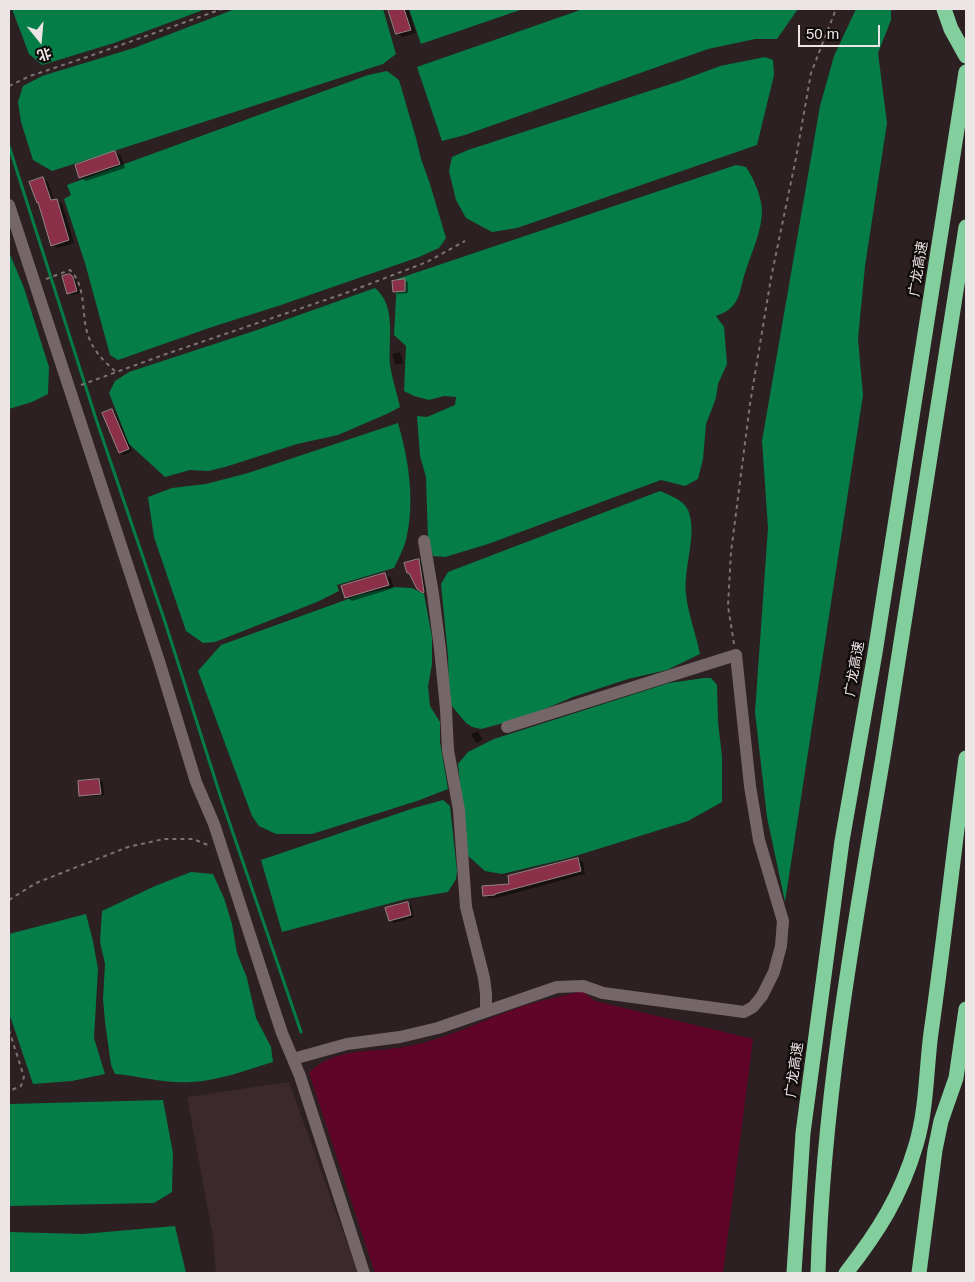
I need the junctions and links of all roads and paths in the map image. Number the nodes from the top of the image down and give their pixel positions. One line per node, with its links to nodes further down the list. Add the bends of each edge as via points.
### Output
1 (222, 9): 6 (path)
2 (836, 9): 14 (path, via 811,73 750,404 731,552 728,606)
3 (944, 9): 4 (highway)
4 (966, 56)
5 (966, 72): 25 (highway, 广龙高速, via 842,841 803,1133)
6 (9, 86)
7 (9, 205): 17 (lane, via 196,782)
8 (966, 227): 26 (highway, via 845,993 828,1133)
9 (465, 241): 11 (path, via 427,262 346,293)
10 (47, 279): 11 (path, via 70,270 77,277 88,337 99,356)
11 (116, 372): 12 (path)
12 (81, 385)
13 (424, 541): 20 (lane, via 439,640 448,750 459,810 466,907 484,978)
14 (736, 655): 15 (lane); 20 (lane, via 759,840 783,921 774,972 762,996 754,1007 744,1012 603,993 583,986 556,987)
15 (507, 727)
16 (966, 758): 27 (highway, via 929,1051 924,1119 906,1176 890,1210)
17 (224, 856): 18 (path, via 193,839 164,839 128,847 36,883); 22 (lane)
18 (9, 900)
19 (966, 1009): 28 (highway, via 956,1078 935,1150)
20 (486, 1010): 22 (lane, via 429,1030 348,1044)
21 (9, 1030): 23 (path, via 24,1077 21,1086)
22 (293, 1059): 24 (lane)
23 (9, 1092)
24 (364, 1273)
25 (794, 1273)
26 (818, 1273)
27 (846, 1273)
28 (919, 1273)

